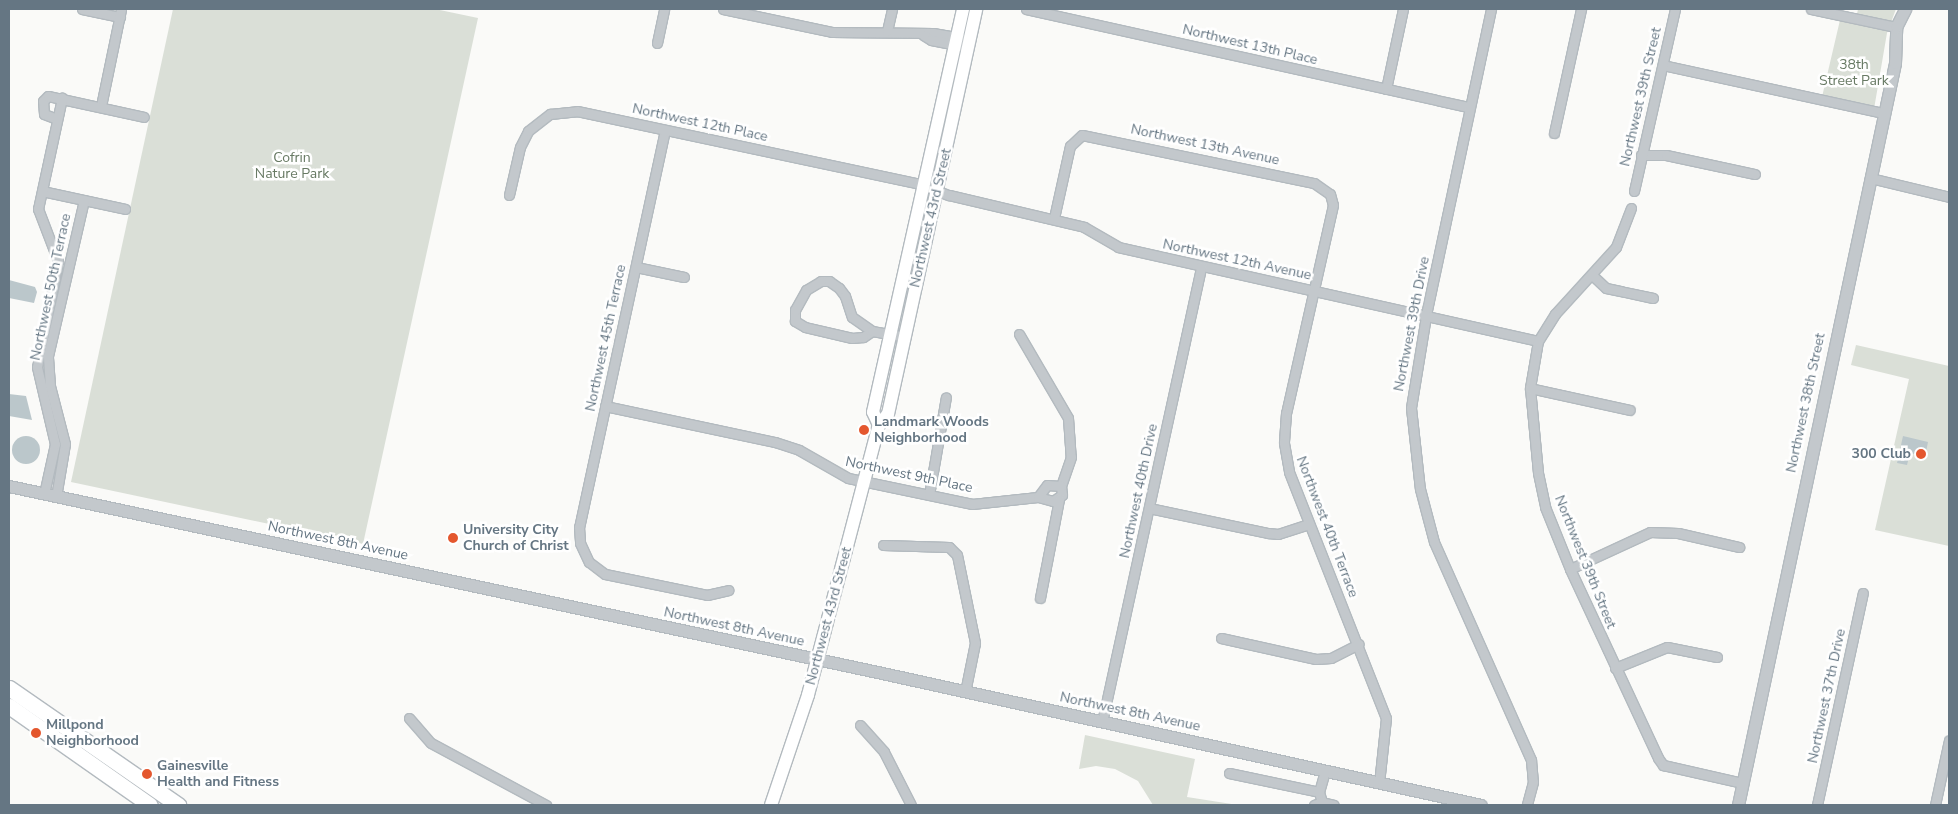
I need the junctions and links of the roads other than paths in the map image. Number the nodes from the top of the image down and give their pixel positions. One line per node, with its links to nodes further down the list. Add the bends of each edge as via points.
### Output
1 (82, 9): 14 (street)
2 (664, 9): 18 (street)
3 (723, 9): 16 (street, via 832,32)
4 (892, 9): 16 (street)
5 (963, 9): 17 (main road, Northwest 43rd Street)
6 (976, 9): 19 (main road, Northwest 43rd Street)
7 (1026, 9): 21 (street, Northwest 13th Place)
8 (1403, 9): 21 (street)
9 (1492, 9): 24 (street, Northwest 39th Drive)
10 (1581, 9): 31 (street)
11 (1676, 9): 20 (street, Northwest 39th Street)
12 (1811, 9): 15 (street)
13 (1905, 9): 15 (street, Northwest 38th Street)
14 (120, 13): 23 (street)
15 (1896, 27): 27 (street, Northwest 38th Street, via 1895,63)
16 (887, 31): 17 (street, via 923,35 933,32)
17 (956, 41): 19 (street); 25 (main road, Northwest 43rd Street)
18 (657, 43)
19 (969, 43): 26 (main road, Northwest 43rd Street)
20 (1663, 65): 27 (street); 32 (street, Northwest 39th Street)
21 (1386, 89): 24 (street, Northwest 13th Place)
22 (62, 98): 23 (street); 29 (street, Northwest 50th Terrace); 29 (street, via 54,95 43,101 44,114)
23 (101, 106): 28 (street)
24 (1469, 107): 52 (street, Northwest 39th Drive)
25 (941, 111): 26 (main road); 35 (main road, Northwest 43rd Street)
26 (954, 114): 36 (main road, Northwest 43rd Street)
27 (1884, 114): 34 (street, Northwest 38th Street)
28 (144, 117)
29 (57, 119): 38 (street, Northwest 50th Terrace)
30 (665, 130): 35 (street, Northwest 12th Place); 40 (street, Northwest 12th Place, via 578,111 550,114 534,124 523,138); 46 (street, Northwest 45th Terrace)
31 (1554, 133)
32 (1641, 155): 33 (street, via 1666,155); 39 (street, Northwest 39th Street)
33 (1755, 174)
34 (1870, 178): 41 (street); 96 (street, Northwest 38th Street)
35 (924, 186): 36 (street, Northwest 12th Place); 55 (main road, Northwest 43rd Street)
36 (937, 190): 45 (street, Northwest 12th Avenue); 56 (main road, Northwest 43rd Street)
37 (1326, 190): 45 (street, Northwest 13th Avenue, via 1300,180 1091,135 1076,137 1070,146); 50 (street, Northwest 40th Terrace, via 1333,205)
38 (42, 191): 42 (street); 63 (street, Northwest 50th Terrace, via 38,209 58,261 37,367)
39 (1634, 191)
40 (509, 195)
41 (1949, 197)
42 (84, 200): 44 (street); 64 (street, Northwest 50th Terrace, via 48,356 50,386)
43 (1631, 208): 48 (street, Northwest 39th Street, via 1616,247)
44 (125, 209)
45 (1054, 218): 47 (street, Northwest 12th Avenue, via 1100,233 1118,247)
46 (636, 267): 49 (street); 60 (street, Northwest 45th Terrace)
47 (1201, 267): 50 (street, Northwest 12th Avenue); 73 (street, Northwest 40th Drive)
48 (1592, 274): 51 (street, via 1598,284 1606,288); 57 (street, Northwest 39th Street, via 1555,314)
49 (684, 277)
50 (1315, 291): 52 (street, Northwest 12th Avenue); 74 (street, Northwest 40th Terrace, via 1284,427 1289,472)
51 (1653, 298)
52 (1426, 316): 57 (street, Northwest 12th Avenue); 106 (street, Northwest 39th Drive, via 1411,408 1420,490 1434,542 1531,760 1533,782)
53 (872, 331): 53 (street, via 863,337 852,338 805,328 795,321 795,310 812,284 829,281 845,296 852,317); 55 (street)
54 (1019, 334): 67 (street, via 1068,418 1071,457)
55 (891, 335): 56 (street); 62 (main road, Northwest 43rd Street, via 873,412)
56 (904, 338): 62 (main road, Northwest 43rd Street, via 888,414)
57 (1538, 342): 58 (street, Northwest 39th Street)
58 (1530, 388): 61 (street); 77 (street, Northwest 39th Street, via 1544,507)
59 (946, 397): 69 (street)
60 (605, 406): 65 (street, Northwest 9th Place, via 775,442 799,450 833,472); 78 (street, Northwest 45th Terrace, via 579,527 583,552 592,566 614,576 707,595)
61 (1630, 410)
62 (879, 425): 65 (main road, Northwest 43rd Street)
63 (55, 444): 64 (street); 68 (street, Northwest 50th Terrace)
64 (65, 444): 70 (street, Northwest 50th Terrace)
65 (865, 482): 69 (street, Northwest 9th Place); 84 (main road, Northwest 43rd Street)
66 (9, 486): 68 (street, Northwest 8th Avenue)
67 (1061, 486): 71 (street, Northwest 9th Place, via 1047,485); 72 (street)
68 (44, 494): 70 (street, Northwest 8th Avenue)
69 (929, 495): 71 (street, Northwest 9th Place, via 972,504)
70 (56, 497): 84 (street, Northwest 8th Avenue)
71 (1038, 497): 72 (street, Northwest 9th Place, via 1048,502)
72 (1059, 499): 80 (street)
73 (1149, 508): 74 (street, via 1268,534); 90 (street, Northwest 40th Drive)
74 (1308, 524): 82 (street, Northwest 40th Terrace)
75 (883, 545): 87 (street, via 949,547 957,555 975,644)
76 (1739, 547): 77 (street, via 1678,533 1650,532)
77 (1570, 569): 85 (street, Northwest 39th Street)
78 (728, 590)
79 (1863, 594): 108 (street, Northwest 37th Drive)
80 (1040, 598)
81 (1221, 638): 82 (street, via 1316,659 1331,658)
82 (1359, 644): 95 (street, Northwest 40th Terrace, via 1386,718)
83 (1717, 657): 85 (street, via 1667,647)
84 (817, 660): 87 (street, Northwest 8th Avenue); 102 (main road, Northwest 43rd Street, via 796,736)
85 (1615, 668): 96 (street, Northwest 39th Street, via 1663,765)
86 (14, 691): 88 (street); 100 (main road)
87 (965, 692): 90 (street, Northwest 8th Avenue)
88 (9, 707): 99 (main road)
89 (409, 718): 101 (street, via 431,744)
90 (1102, 722): 93 (street, Northwest 8th Avenue)
91 (860, 725): 103 (street, via 884,752)
92 (1949, 740): 109 (street)
93 (1325, 771): 95 (street, Northwest 8th Avenue); 97 (street)
94 (1229, 773): 97 (street)
95 (1379, 783): 105 (street, Northwest 8th Avenue)
96 (1743, 783): 107 (street, Northwest 38th Street)
97 (1319, 792): 98 (street)
98 (1318, 803): 104 (street)
99 (150, 805)
100 (178, 805)
101 (546, 805)
102 (771, 805)
103 (911, 805)
104 (1334, 805)
105 (1481, 805)
106 (1527, 805)
107 (1738, 805)
108 (1817, 805)
109 (1935, 805)

